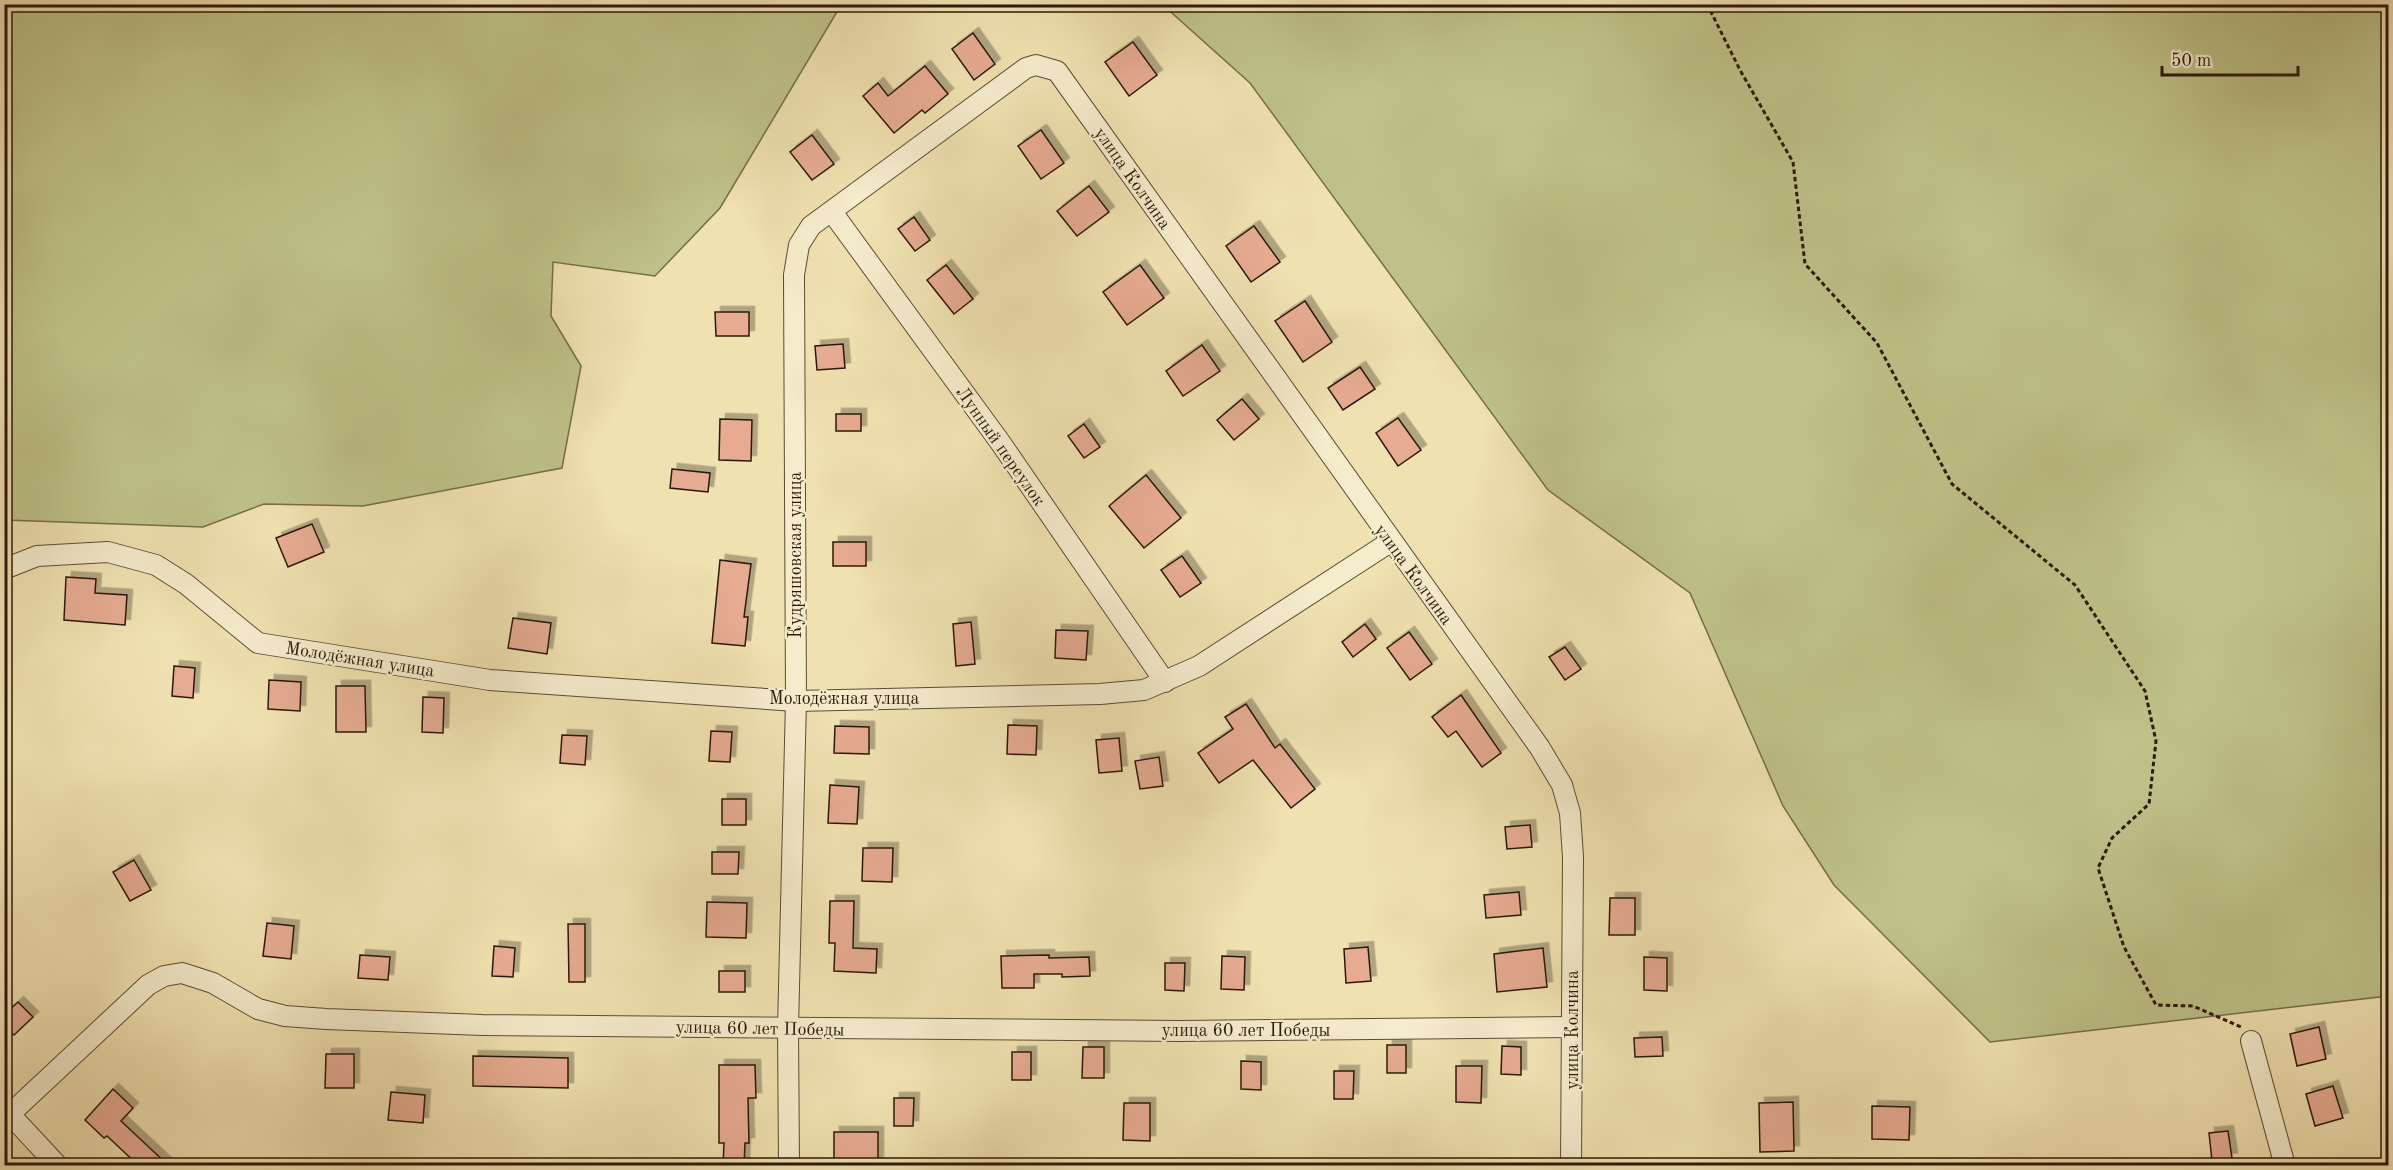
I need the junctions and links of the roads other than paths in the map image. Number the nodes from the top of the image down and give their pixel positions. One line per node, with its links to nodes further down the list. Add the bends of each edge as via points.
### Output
1 (1036, 65): 2 (street, Кудряшовская улица, via 1026,68); 3 (street, улица Колчина, via 1057,71)
2 (832, 212): 5 (street, Лунный переулок, via 1000,442); 6 (street, Кудряшовская улица, via 811,226 799,245 794,275)
3 (1390, 542): 5 (street, Молодёжная улица, via 1199,666); 7 (street, улица Колчина, via 1562,785 1570,813 1573,857)
4 (4, 569): 6 (street, Молодёжная улица, via 37,556 108,552 156,565 186,584 258,643 490,680)
5 (1166, 682): 6 (street, Молодёжная улица, via 1144,690 1100,694)
6 (796, 701): 8 (street, Кудряшовская улица)
7 (1572, 1027): 8 (street, улица 60 лет Победы, via 1180,1031); 13 (street, улица Колчина)
8 (788, 1028): 10 (street, улица 60 лет Победы, via 482,1025 285,1016 258,1009 213,983 182,973 164,976 148,985); 12 (street, Кудряшовская улица)
9 (2251, 1041): 14 (street)
10 (7, 1111): 11 (street)
11 (58, 1166)
12 (789, 1166)
13 (1571, 1166)
14 (2284, 1166)

